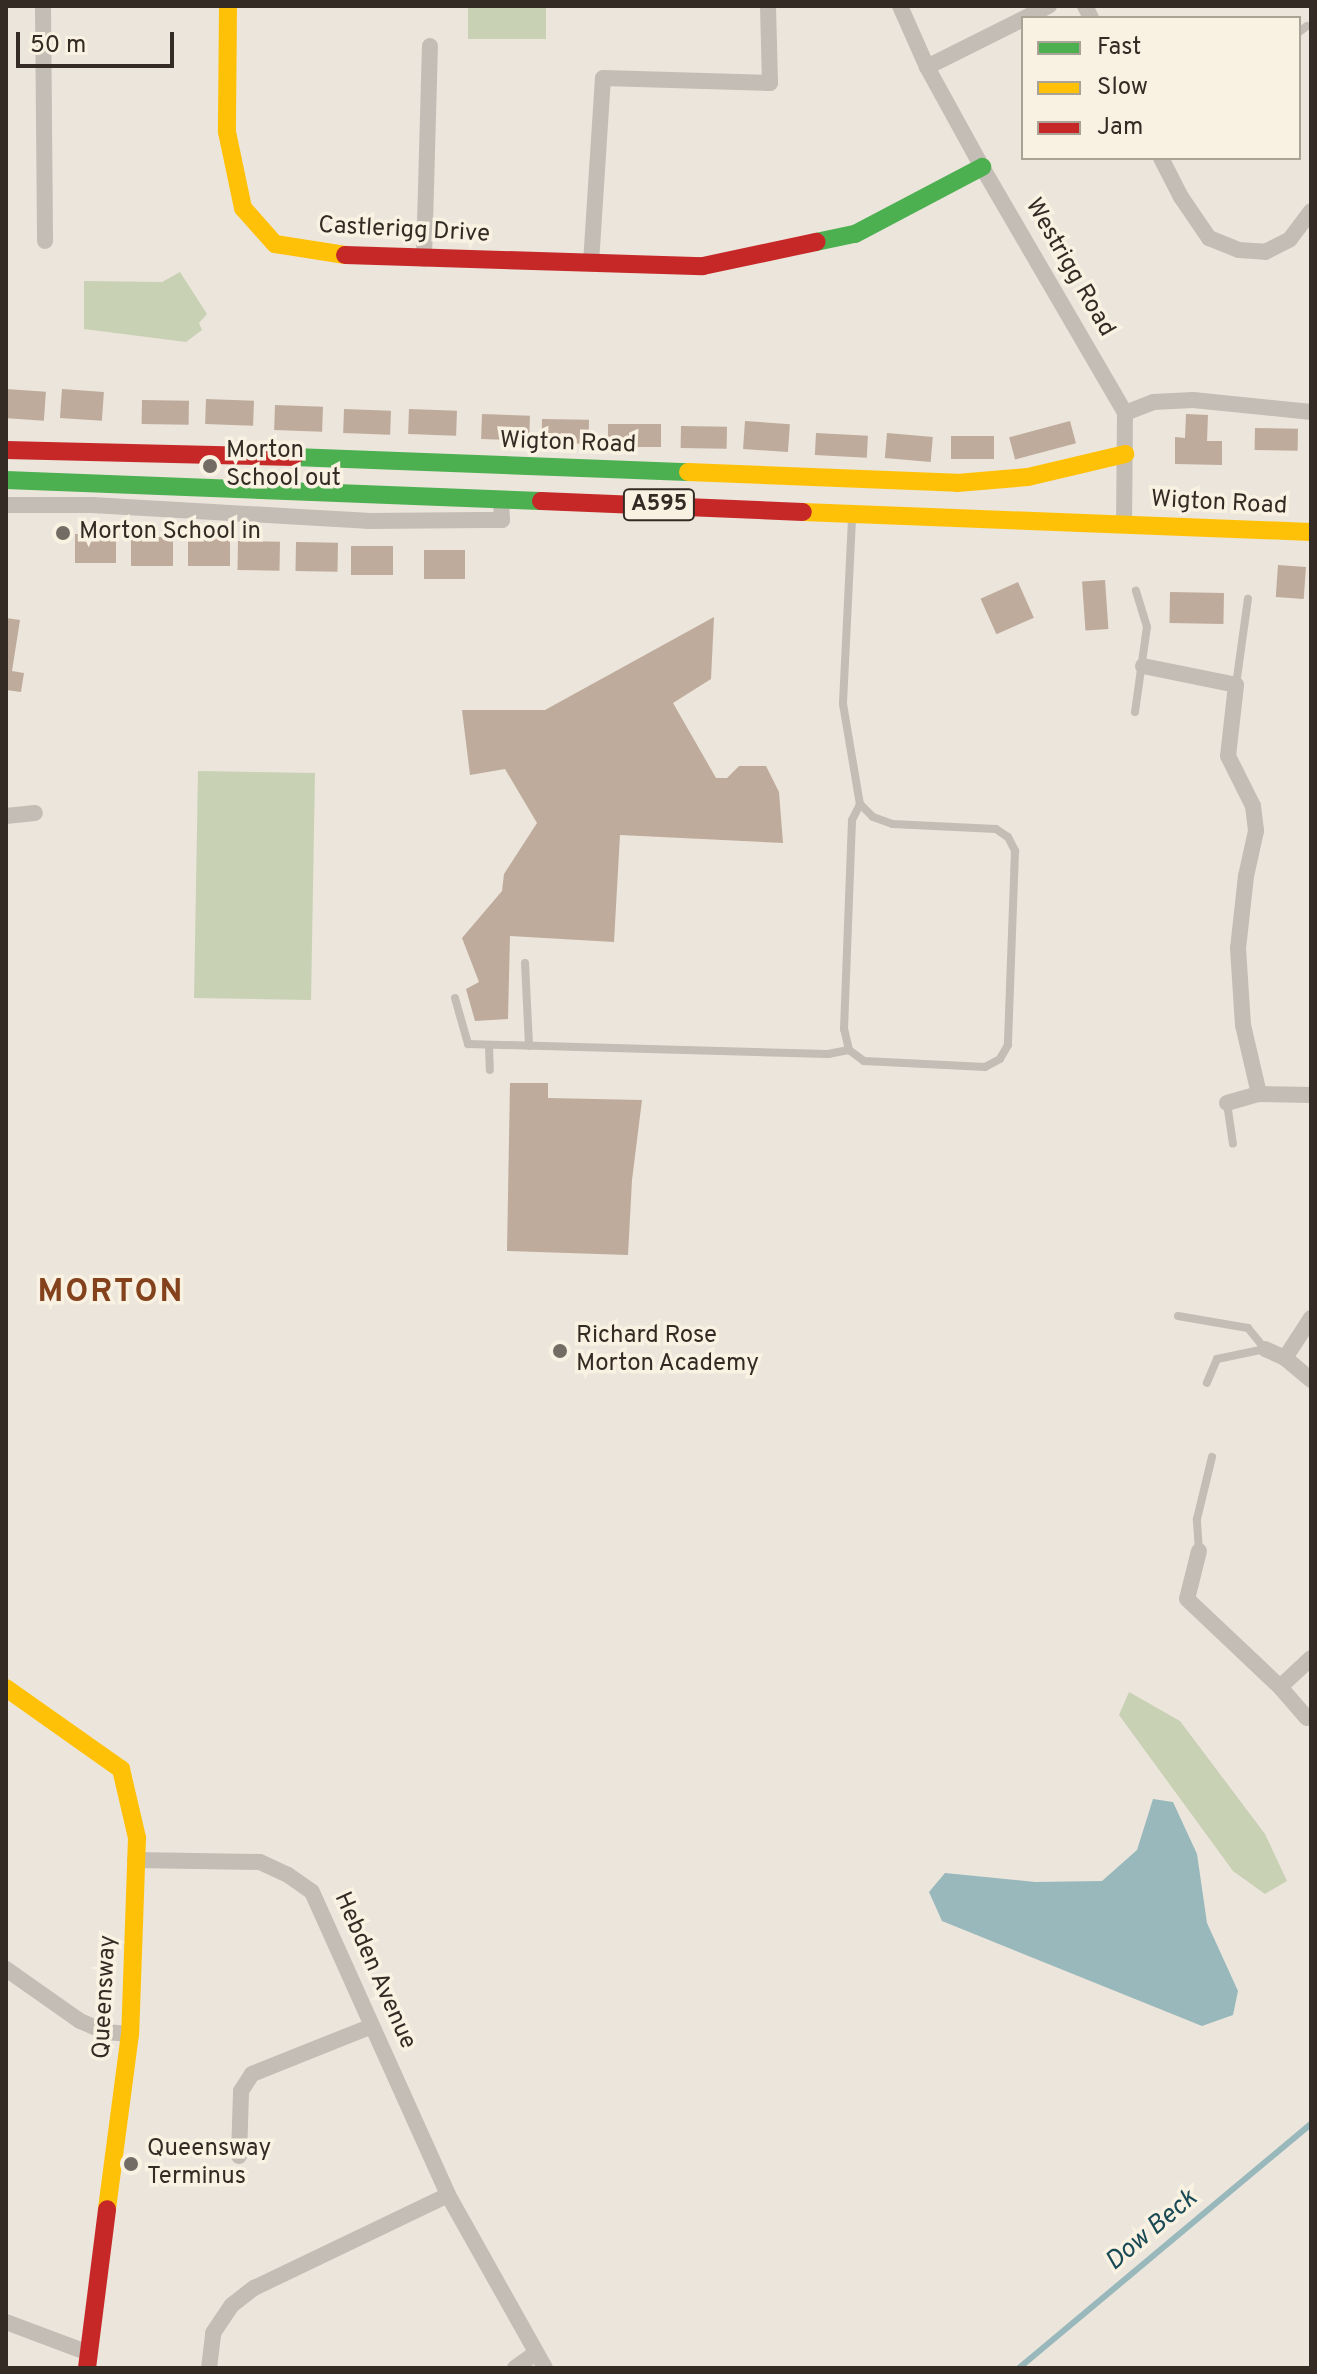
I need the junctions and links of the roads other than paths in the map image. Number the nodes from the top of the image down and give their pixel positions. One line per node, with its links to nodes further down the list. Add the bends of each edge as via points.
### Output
1 (43, 6): 15 (street)
2 (228, 6): 16 (street, Castlerigg Drive, via 227,132 243,208 275,244 357,257)
3 (768, 6): 17 (street, via 770,83 603,78)
4 (900, 6): 11 (street, Westrigg Road)
5 (1049, 6): 6 (street)
6 (1028, 16)
7 (1021, 20): 11 (street)
8 (1307, 26): 9 (lane)
9 (1301, 30)
10 (430, 46): 16 (street)
11 (927, 67): 13 (street, Westrigg Road)
12 (1162, 160): 14 (street, via 1209,238 1239,250 1265,252 1290,239)
13 (982, 167): 17 (street, Castlerigg Drive, via 855,234 703,266); 19 (street, Westrigg Road)
14 (1311, 211)
15 (45, 241)
16 (424, 259): 17 (street, Castlerigg Drive)
17 (591, 263)
18 (1311, 412): 19 (street, via 1193,400 1153,402)
19 (1125, 413): 21 (street)
20 (6, 450): 21 (street, Wigton Road, via 957,483 1028,477)
21 (1125, 454): 26 (street)
22 (6, 480): 23 (street, Wigton Road / A595)
23 (501, 499): 24 (street, via 502,520 367,521); 25 (street, Wigton Road / A595)
24 (6, 505)
25 (852, 513): 26 (street, Wigton Road / A595); 33 (lane, via 843,704)
26 (1124, 524): 27 (street, Wigton Road / A595)
27 (1311, 532)
28 (1136, 591): 30 (lane, via 1147,627)
29 (1248, 599): 31 (lane)
30 (1143, 666): 31 (street); 32 (lane)
31 (1236, 685): 42 (street, via 1228,756 1253,806 1256,831 1238,948 1243,1025)
32 (1135, 712)
33 (860, 804): 40 (lane, via 852,820 844,1029); 40 (lane, via 873,817 892,824 996,829 1008,837 1015,851 1008,1045 1000,1059 985,1067 864,1061)
34 (35, 813): 35 (street)
35 (6, 816)
36 (525, 963): 39 (lane)
37 (455, 998): 38 (lane, via 468,1044)
38 (489, 1046): 39 (lane); 41 (lane)
39 (529, 1046): 40 (lane, via 828,1054)
40 (849, 1050)
41 (490, 1070)
42 (1259, 1094): 43 (street); 44 (street)
43 (1311, 1095)
44 (1227, 1103): 45 (lane)
45 (1233, 1144)
46 (1178, 1316): 48 (lane, via 1248,1328)
47 (1311, 1318): 49 (street)
48 (1265, 1349): 49 (street); 51 (lane, via 1217,1359)
49 (1285, 1358): 50 (street)
50 (1311, 1380)
51 (1207, 1383)
52 (1212, 1457): 53 (lane, via 1197,1519)
53 (1199, 1551): 55 (street, via 1187,1599)
54 (1311, 1658): 55 (street)
55 (1280, 1687): 57 (street)
56 (6, 1688): 58 (street, Queensway, via 121,1769 137,1838)
57 (1309, 1720)
58 (135, 1860): 60 (street, Hebden Avenue, via 260,1862 288,1875 312,1892); 61 (street, Queensway)
59 (6, 1969): 61 (street, via 80,2021 106,2032)
60 (372, 2026): 62 (street, via 252,2074 241,2091); 63 (street, Hebden Avenue)
61 (130, 2034): 66 (street, Queensway)
62 (239, 2156)
63 (448, 2195): 65 (street, Hebden Avenue); 67 (street, via 254,2288 232,2305 213,2333)
64 (6, 2322): 66 (street)
65 (534, 2354): 68 (street); 69 (street, Hebden Avenue)
66 (88, 2360)
67 (209, 2368)
68 (515, 2368)
69 (545, 2368)

